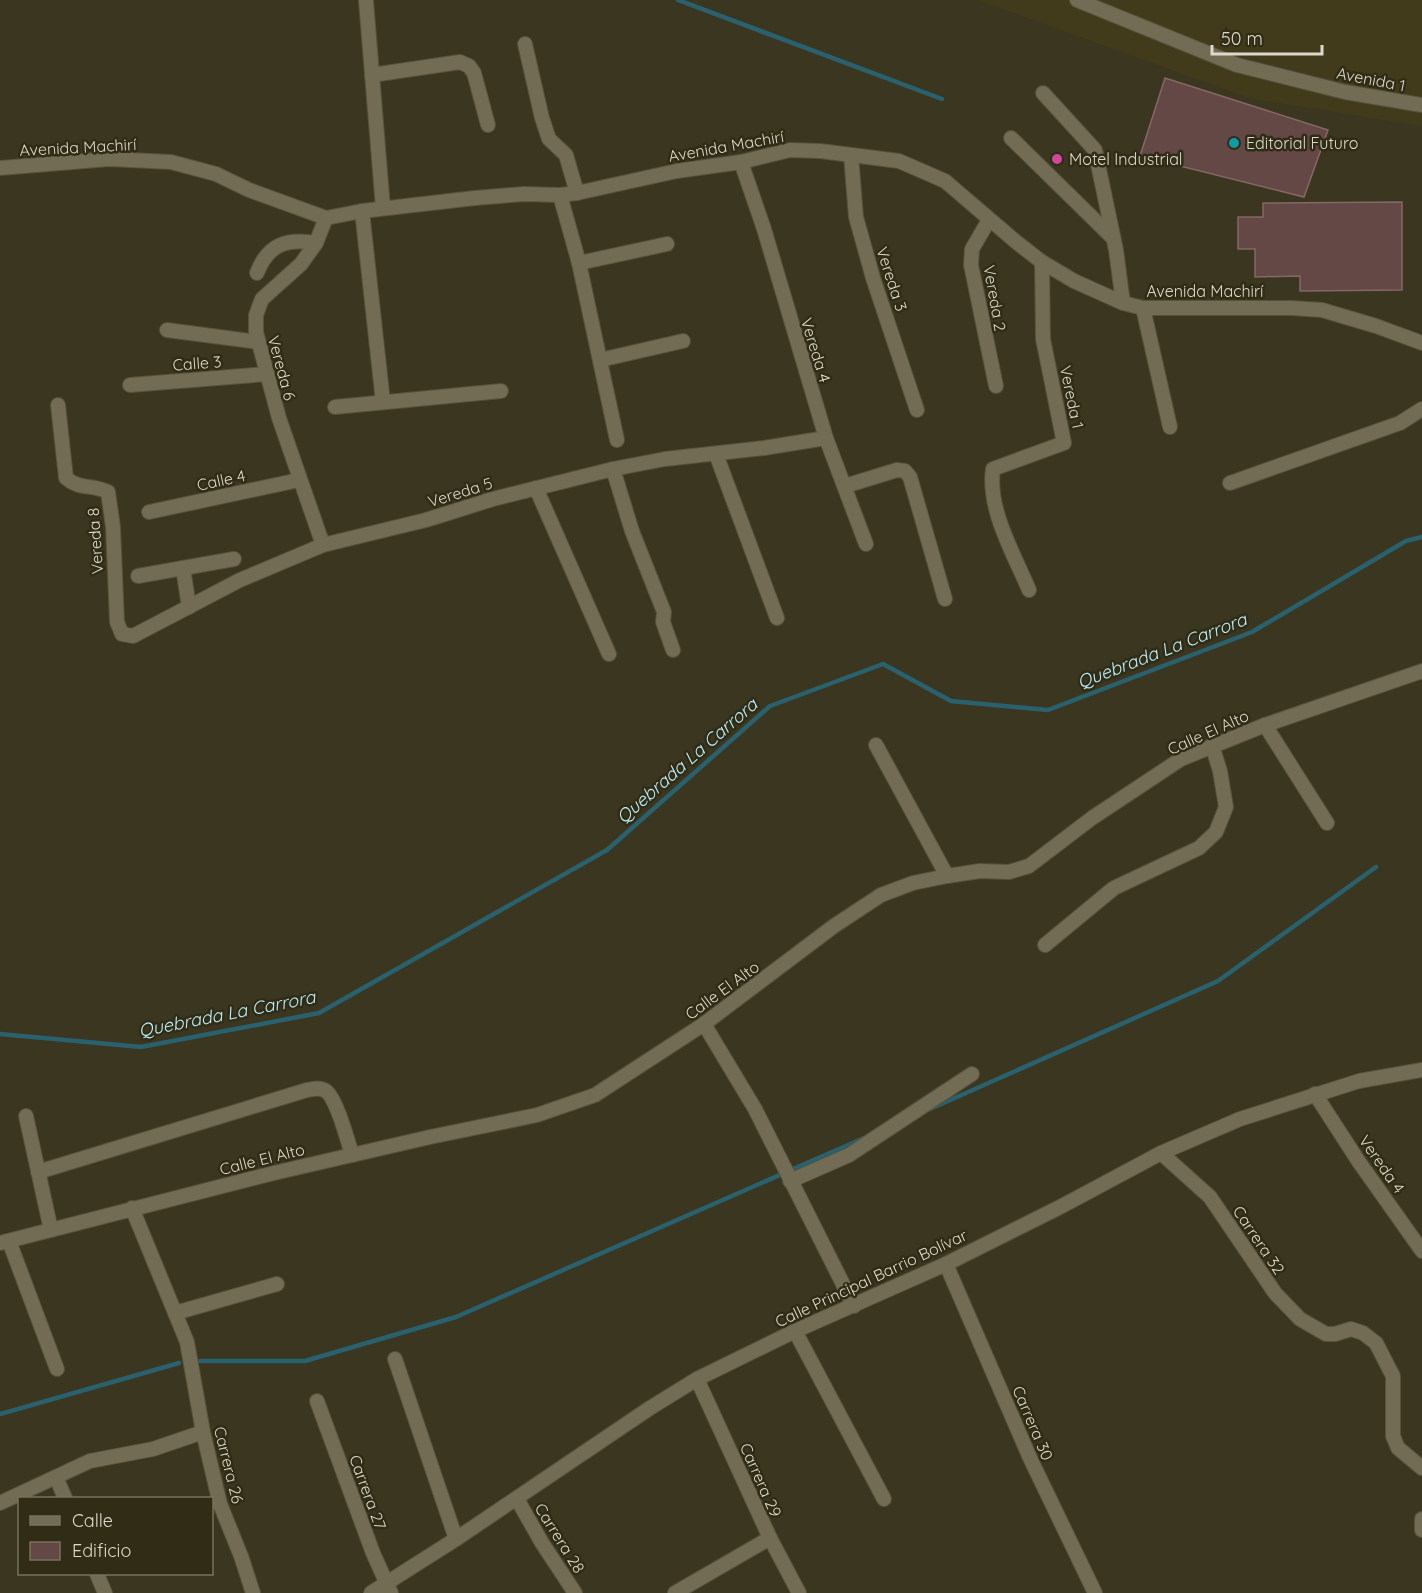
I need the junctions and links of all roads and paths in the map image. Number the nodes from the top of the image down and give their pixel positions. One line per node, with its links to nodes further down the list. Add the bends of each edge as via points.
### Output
1 (1080, 0): 6 (street, Avenida 1, via 1238,65 1345,92)
2 (366, 1): 4 (street)
3 (525, 44): 12 (street, via 549,139 566,155)
4 (372, 75): 7 (street, via 460,62 474,73); 14 (street)
5 (1043, 93): 18 (street, via 1095,150)
6 (1422, 105)
7 (488, 125)
8 (1011, 138): 18 (street)
9 (851, 155): 10 (street, Avenida Machirí, via 790,150); 17 (street, Avenida Machirí, via 898,161 929,173 945,181); 39 (street, Vereda 3, via 856,217)
10 (741, 162): 12 (street, Avenida Machirí, via 677,171); 41 (street, Vereda 4)
11 (0, 168): 16 (street, Avenida Machirí, via 109,159 171,162 216,174)
12 (577, 193): 13 (street, Avenida Machirí)
13 (560, 195): 14 (street, Avenida Machirí, via 524,194); 22 (street)
14 (383, 208): 15 (street, Avenida Machirí)
15 (362, 211): 16 (street, Avenida Machirí); 35 (street)
16 (326, 218): 19 (street, Vereda 6)
17 (989, 220): 21 (street, Avenida Machirí); 33 (street, Vereda 2, via 972,249 971,264)
18 (1113, 238): 24 (street)
19 (316, 243): 23 (street, via 289,242 275,247 261,261); 28 (street, Vereda 6, via 301,264 262,299 256,315)
20 (667, 244): 22 (street)
21 (1042, 262): 24 (street, Avenida Machirí); 55 (street, Vereda 1, via 1043,339 1064,443 993,469 991,483 995,509)
22 (579, 263): 30 (street)
23 (257, 273)
24 (1123, 303): 25 (street, Avenida Machirí)
25 (1143, 308): 29 (street, Avenida Machirí, via 1322,310); 40 (street)
26 (167, 330): 28 (street)
27 (683, 341): 30 (street)
28 (258, 342): 31 (street, Vereda 6)
29 (1422, 344)
30 (600, 360): 42 (street)
31 (267, 374): 32 (street, Calle 3); 45 (street, Vereda 6)
32 (130, 385)
33 (996, 386)
34 (501, 391): 35 (street)
35 (383, 402): 37 (street)
36 (58, 405): 59 (street, Vereda 8, via 66,478 75,486 99,487 108,492 117,622)
37 (335, 407)
38 (1422, 409): 46 (street, via 1400,423)
39 (916, 410)
40 (1170, 427)
41 (826, 438): 43 (street, Vereda 5); 47 (street, Vereda 4)
42 (616, 440)
43 (716, 454): 44 (street, Vereda 5); 58 (street)
44 (613, 469): 48 (street, Vereda 5); 60 (street, via 664,612 663,622)
45 (299, 480): 49 (street, Calle 4); 51 (street, Vereda 6)
46 (1230, 483)
47 (845, 486): 50 (street, Vereda 4); 56 (street, via 905,471)
48 (536, 488): 51 (street, Vereda 5); 61 (street)
49 (149, 512)
50 (866, 544)
51 (323, 545): 57 (street, Vereda 5, via 240,580)
52 (234, 559): 53 (street)
53 (183, 568): 54 (street); 57 (street)
54 (138, 576)
55 (1029, 590)
56 (945, 599)
57 (189, 607): 59 (street, Vereda 5, via 133,636)
58 (777, 618)
59 (122, 634)
60 (673, 650)
61 (609, 654)
62 (1422, 671): 63 (street, Calle El Alto)
63 (1265, 725): 65 (street, Calle El Alto); 66 (street)
64 (876, 745): 67 (street)
65 (1212, 745): 67 (street, Calle El Alto, via 1181,759 1029,866 1009,872); 68 (street, via 1226,807 1216,832 1199,848 1114,888)
66 (1327, 822)
67 (947, 876): 69 (street, Calle El Alto, via 881,895)
68 (1046, 945)
69 (705, 1024): 75 (street, Calle El Alto, via 595,1095 566,1106); 77 (street, via 756,1109)
70 (1422, 1070): 72 (street, Calle Principal Barrio Bolívar)
71 (972, 1074): 77 (street, via 849,1155)
72 (1316, 1094): 74 (street, Calle Principal Barrio Bolívar, via 1240,1119); 81 (street, Vereda 4)
73 (26, 1116): 76 (street)
74 (1161, 1153): 82 (street, Calle Principal Barrio Bolívar); 92 (street, Carrera 32, via 1210,1197 1275,1293 1300,1319 1326,1334 1351,1329 1376,1343 1393,1376 1393,1436 1398,1448)
75 (352, 1155): 76 (street, via 332,1099 320,1088); 78 (street, Calle El Alto)
76 (38, 1172): 79 (street)
77 (790, 1181): 84 (street)
78 (132, 1208): 79 (street, Calle El Alto); 85 (street, Carrera 26)
79 (51, 1230): 80 (street, Calle El Alto)
80 (5, 1242): 88 (street)
81 (1422, 1251)
82 (946, 1264): 84 (street, Calle Principal Barrio Bolívar); 110 (street, Carrera 30, via 1030,1458)
83 (277, 1284): 85 (street)
84 (854, 1306): 86 (street, Calle Principal Barrio Bolívar)
85 (175, 1313): 91 (street, Carrera 26, via 187,1342)
86 (795, 1331): 89 (street, Calle Principal Barrio Bolívar); 96 (street)
87 (395, 1359): 101 (street)
88 (57, 1370)
89 (697, 1379): 95 (street, Calle Principal Barrio Bolívar); 100 (street, Carrera 29)
90 (317, 1401): 103 (street, Carrera 27)
91 (203, 1432): 93 (street, via 153,1449 90,1461); 105 (street, Carrera 26, via 220,1504)
92 (1422, 1468)
93 (56, 1477): 94 (street); 97 (street)
94 (65, 1497)
95 (517, 1499): 101 (street, Calle Principal Barrio Bolívar); 107 (street, Carrera 28)
96 (884, 1499)
97 (0, 1503)
98 (1422, 1519): 99 (street)
99 (1422, 1530)
100 (770, 1538): 108 (street); 109 (street, Carrera 29)
101 (456, 1539): 103 (street, Calle Principal Barrio Bolívar)
102 (97, 1575): 104 (street)
103 (388, 1589): 106 (street, Calle Principal Barrio Bolívar)
104 (105, 1593)
105 (253, 1593)
106 (371, 1593)
107 (575, 1593)
108 (675, 1593)
109 (799, 1593)
110 (1095, 1593)

